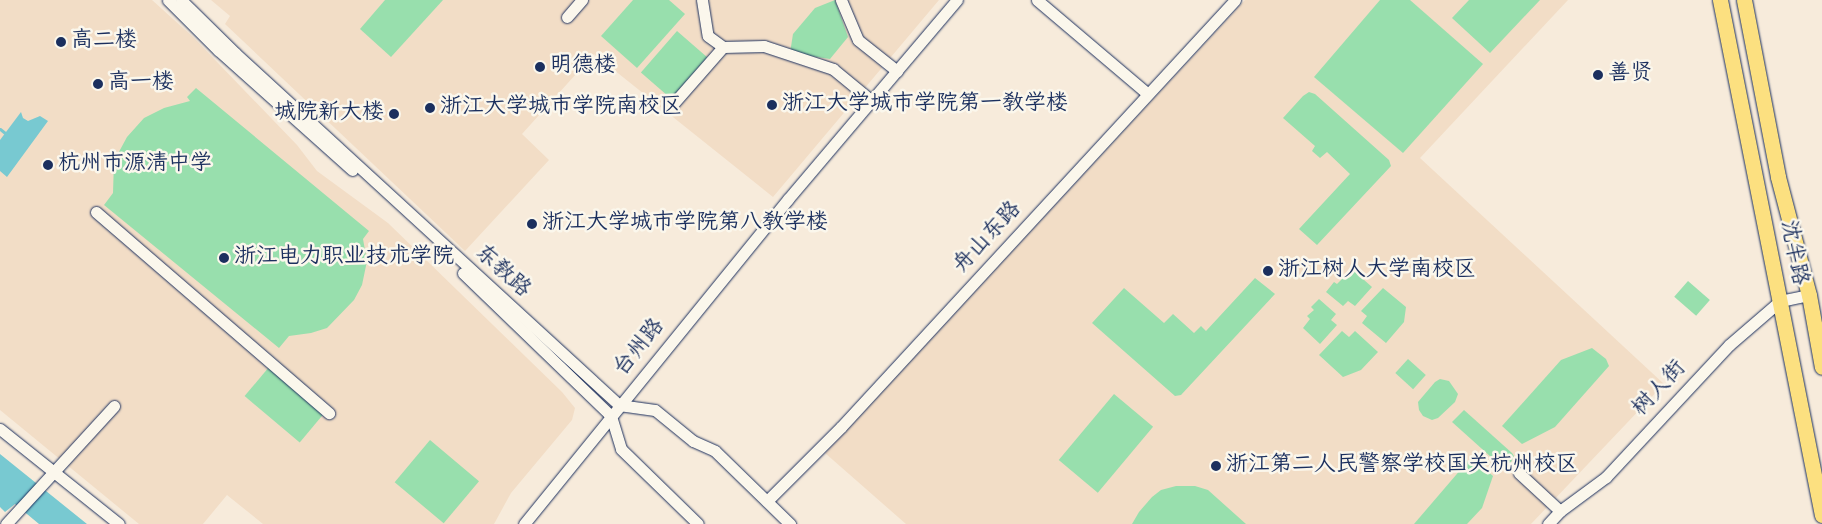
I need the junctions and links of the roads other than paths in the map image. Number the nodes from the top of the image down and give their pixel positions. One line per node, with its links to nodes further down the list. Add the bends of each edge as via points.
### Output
1 (168, 0): 24 (street, 东教路, via 218,50 459,269)
2 (181, 0): 21 (street, 东教路)
3 (582, 0): 11 (street)
4 (702, 0): 12 (street, via 708,36)
5 (842, 0): 13 (street, via 858,40)
6 (958, 0): 13 (street, 台州路)
7 (1037, 0): 14 (street)
8 (1234, 0): 14 (street, 舟山东路)
9 (1720, 0): 19 (main road, 沈半路)
10 (1744, 0): 18 (main road, 沈半路, via 1778,177)
11 (567, 17)
12 (723, 47): 15 (street, via 764,46 833,69); 16 (street)
13 (897, 71): 15 (street, 台州路)
14 (1148, 94): 28 (street, 舟山东路, via 841,427)
15 (872, 101): 21 (street, 台州路)
16 (672, 105)
17 (96, 212): 23 (street)
18 (1809, 295): 19 (street, 树人街); 20 (main road, 沈半路)
19 (1780, 301): 29 (street, 树人街, via 1729,345 1606,478); 30 (main road, 沈半路)
20 (1822, 367)
21 (619, 405): 24 (street, 台州路); 28 (street, via 655,410 693,441 715,451)
22 (114, 406): 26 (street)
23 (329, 413)
24 (611, 416): 33 (street, 台州路); 34 (street, 东教路, via 621,449)
25 (0, 429): 26 (street)
26 (55, 472): 31 (street); 32 (street)
27 (1520, 473): 29 (street)
28 (767, 501): 35 (street)
29 (1560, 511): 36 (street, 树人街)
30 (1822, 515)
31 (6, 524)
32 (119, 524)
33 (524, 524)
34 (698, 524)
35 (790, 524)
36 (1548, 524)

